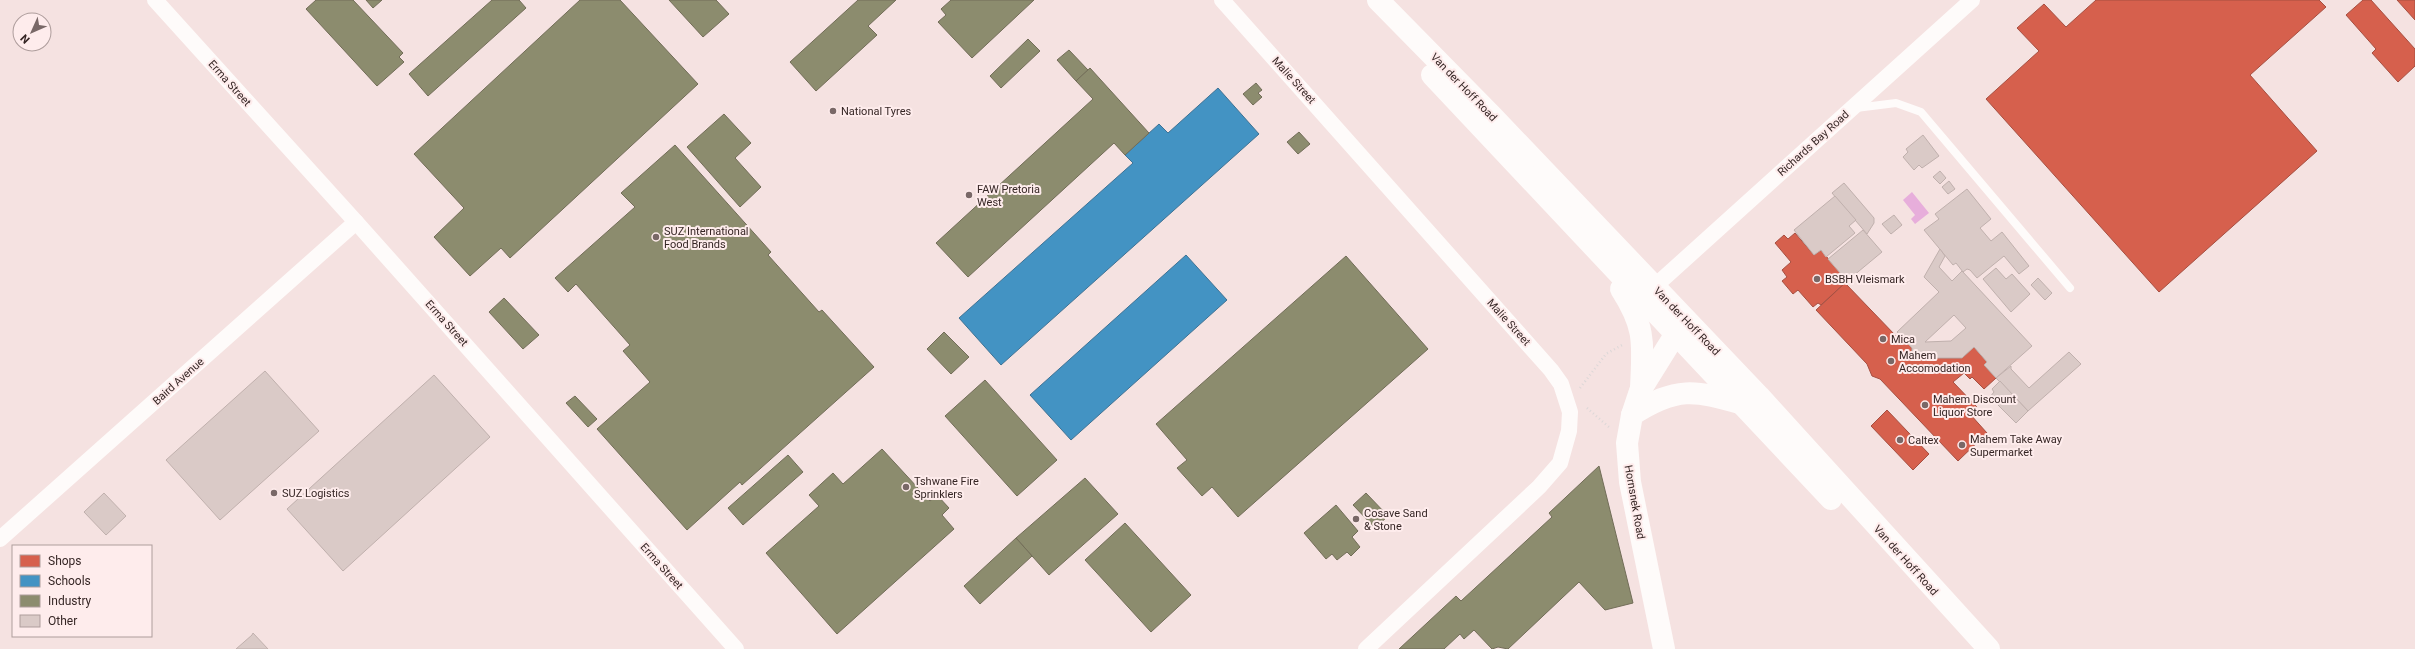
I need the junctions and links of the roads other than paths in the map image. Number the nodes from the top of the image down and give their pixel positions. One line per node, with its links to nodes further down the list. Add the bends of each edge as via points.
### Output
1 (155, 0): 7 (street, Erma Street)
2 (1222, 0): 18 (street, Malie Street, via 1551,370 1561,384 1570,412 1569,431 1560,463 1539,487)
3 (1364, 0): 8 (main road, Van der Hoff Road)
4 (1378, 0): 9 (main road, Van der Hoff Road, via 1478,101)
5 (1972, 0): 6 (street, Richards Bay Road)
6 (1850, 110): 9 (street, Richards Bay Road); 10 (lane, via 1896,103 1921,112)
7 (356, 222): 16 (street, Baird Avenue); 17 (street, Erma Street)
8 (1580, 232): 11 (main road, Van der Hoff Road); 12 (main road, via 1635,312 1642,335)
9 (1654, 287): 11 (main road, Van der Hoff Road)
10 (2070, 288)
11 (1679, 326): 12 (main road, Hornsnek Road); 13 (main road, Van der Hoff Road); 15 (main road, Van der Hoff Road, via 1759,396)
12 (1640, 391): 14 (main road, Hornsnek Road)
13 (1744, 405): 14 (main road, via 1695,392 1660,399); 15 (main road, Van der Hoff Road)
14 (1632, 415): 19 (main road, Hornsnek Road, via 1627,443 1630,482)
15 (1795, 449): 20 (main road, Van der Hoff Road); 21 (main road, Van der Hoff Road)
16 (0, 540)
17 (736, 649)
18 (1366, 649)
19 (1664, 649)
20 (1973, 649)
21 (1989, 649)

